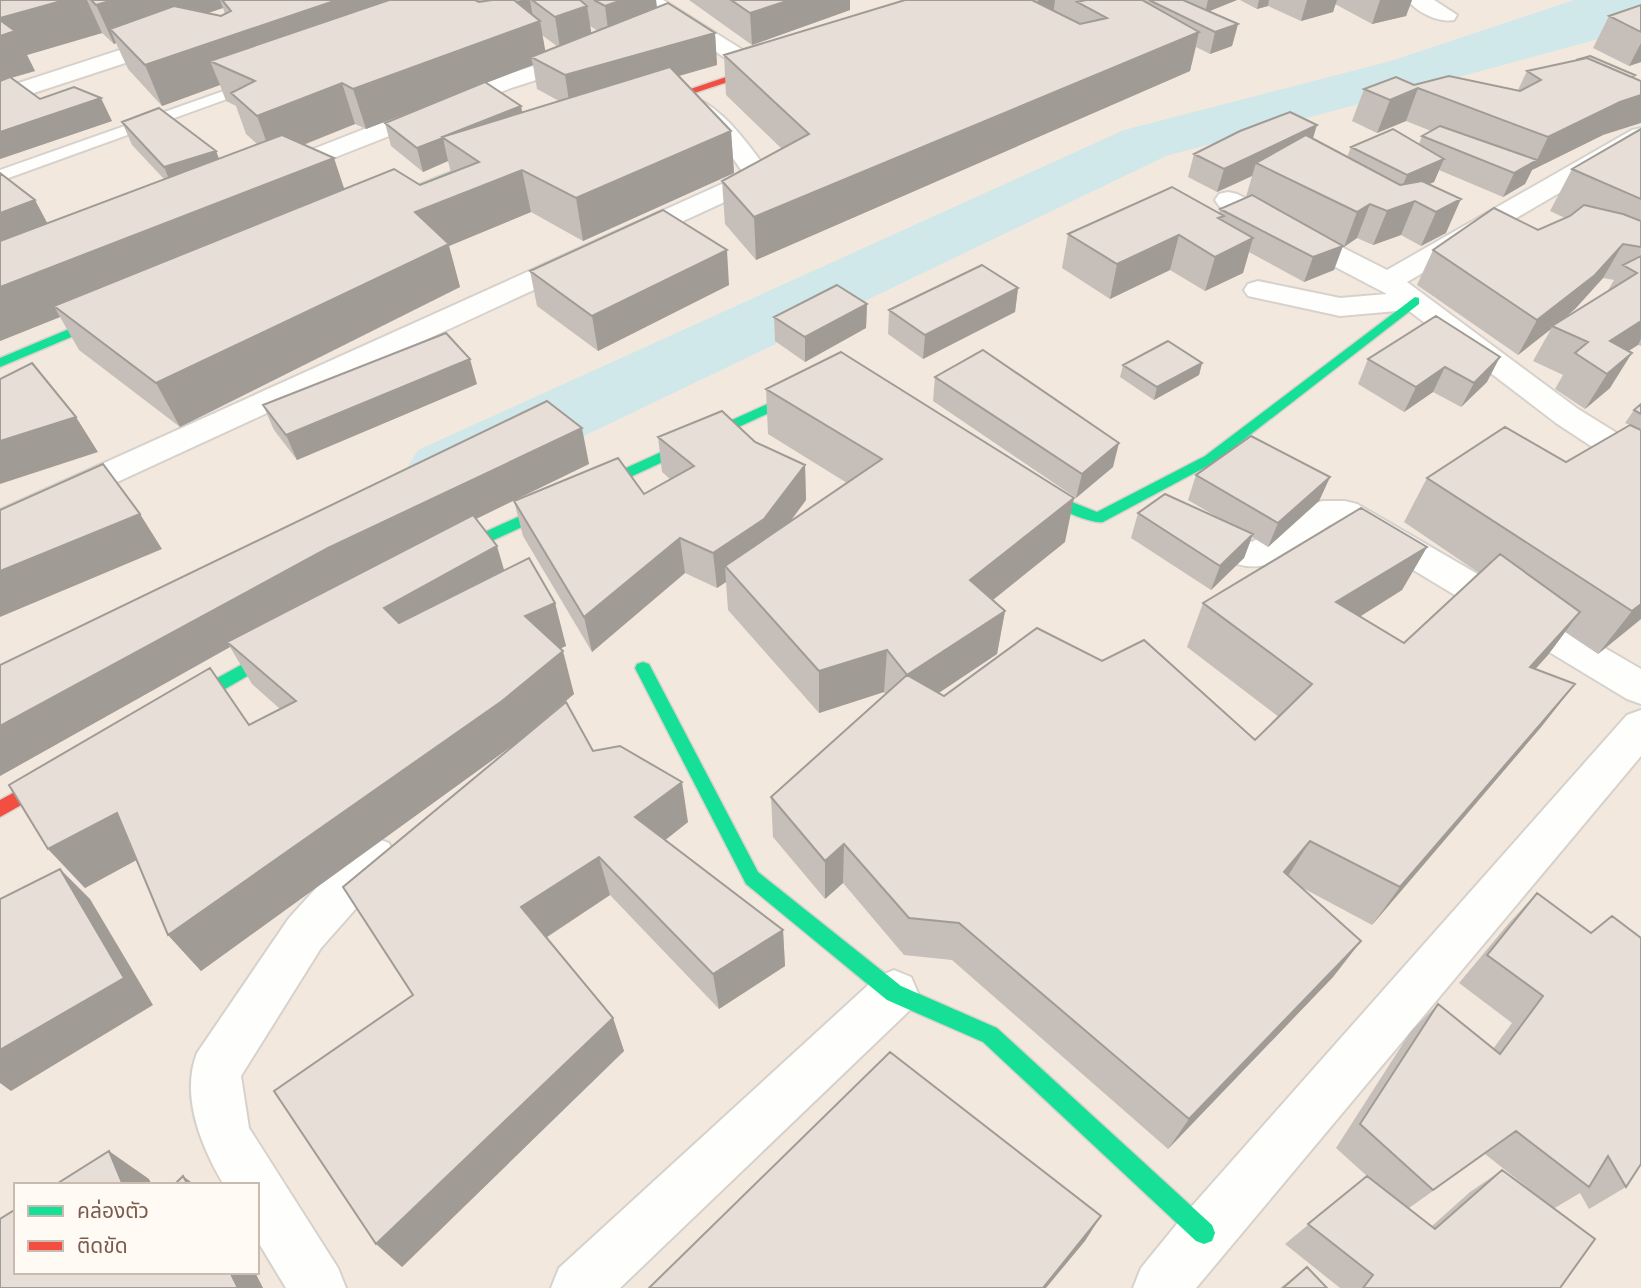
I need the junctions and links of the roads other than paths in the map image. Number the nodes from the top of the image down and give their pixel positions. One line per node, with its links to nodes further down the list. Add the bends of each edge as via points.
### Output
1 (649, 0): 4 (street)
2 (1419, 0): 3 (street)
3 (1446, 15)
4 (685, 23): 5 (street); 9 (street)
5 (659, 32)
6 (191, 34): 12 (street)
7 (607, 49): 17 (street, via 503,83)
8 (796, 57): 9 (street)
9 (757, 69): 11 (street)
10 (276, 76): 16 (lane)
11 (681, 94): 13 (street); 29 (street, via 732,139 760,177)
12 (0, 97)
13 (628, 112)
14 (1641, 135): 20 (street)
15 (522, 147): 19 (street)
16 (0, 176)
17 (258, 180)
18 (1228, 200): 20 (street)
19 (356, 212)
20 (1388, 281): 22 (street)
21 (1258, 290): 22 (street, via 1340,307)
22 (1415, 301): 26 (street, via 1567,416); 28 (street, via 1210,459)
23 (131, 307): 24 (street)
24 (0, 363)
25 (834, 377): 30 (street)
26 (1641, 463)
27 (1014, 475): 28 (street, via 1047,497 1098,518)
28 (1144, 495): 33 (street, via 1239,552 1255,556 1322,513 1345,513)
29 (0, 524)
30 (430, 564)
31 (299, 639): 34 (street)
32 (643, 668): 39 (street, via 752,878)
33 (1641, 688)
34 (167, 714)
35 (1641, 727): 42 (street)
36 (72, 768): 37 (street)
37 (0, 809)
38 (373, 858): 40 (street, via 304,933 215,1071 224,1136)
39 (894, 993): 42 (street, via 990,1035); 44 (street)
40 (253, 1183)
41 (259, 1193): 43 (street)
42 (1204, 1233): 45 (street)
43 (318, 1288)
44 (579, 1288)
45 (1161, 1288)

